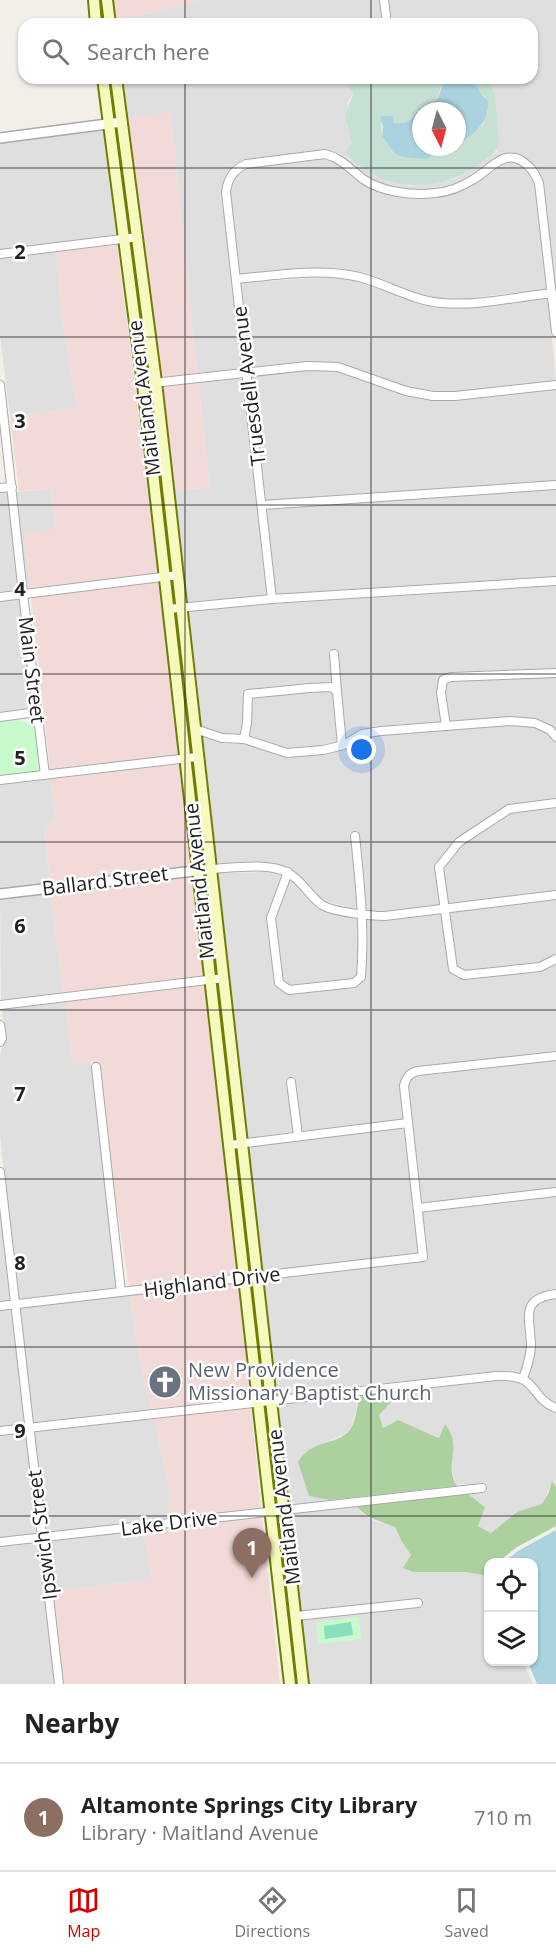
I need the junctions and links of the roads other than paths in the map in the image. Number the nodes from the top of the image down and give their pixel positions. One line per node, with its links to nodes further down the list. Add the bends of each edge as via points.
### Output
1 (94, 0): 4 (main road)
2 (107, 0): 5 (main road)
3 (384, 0): 6 (street)
4 (96, 18)
5 (109, 18)
6 (386, 18)
7 (104, 84): 10 (main road, Maitland Avenue)
8 (117, 84): 9 (main road, Maitland Avenue)
9 (122, 122): 10 (street); 12 (main road, Maitland Avenue)
10 (108, 124): 11 (street); 13 (main road, Maitland Avenue)
11 (0, 138)
12 (138, 237): 13 (street); 19 (main road, Maitland Avenue)
13 (125, 238): 14 (street); 20 (main road, Maitland Avenue)
14 (0, 254)
15 (237, 279): 16 (street, via 329,273 361,278 439,303 458,304); 16 (street, Truesdell Avenue, via 226,192 238,167 325,154 365,180 412,194 456,188 510,157 527,165 539,183); 18 (street, Truesdell Avenue)
16 (552, 293): 17 (street)
17 (556, 333)
18 (247, 373): 19 (street); 22 (street, via 307,366 338,367 406,391 433,396); 26 (street, Truesdell Avenue)
19 (156, 382): 20 (street); 27 (main road, Maitland Avenue)
20 (143, 384): 28 (main road, Maitland Avenue)
21 (0, 385): 24 (street, Main Street)
22 (556, 385)
23 (556, 485): 26 (street)
24 (12, 487): 25 (street); 30 (street, Main Street)
25 (0, 488)
26 (262, 505): 32 (street, Truesdell Avenue)
27 (178, 575): 28 (street); 33 (main road, Maitland Avenue)
28 (165, 577): 30 (street); 34 (main road, Maitland Avenue)
29 (556, 581): 32 (street)
30 (23, 594): 31 (street); 38 (street, Main Street)
31 (0, 597)
32 (272, 599): 33 (street)
33 (181, 608): 34 (street); 41 (main road, Maitland Avenue)
34 (168, 609): 46 (main road, Maitland Avenue)
35 (334, 654): 37 (street)
36 (556, 673): 40 (street, via 451,676 443,680 441,693)
37 (337, 692): 43 (street, via 332,687 248,694); 44 (street)
38 (37, 712): 39 (street); 47 (street, Main Street)
39 (0, 717)
40 (446, 726): 42 (street, via 535,723); 44 (street, via 362,734)
41 (195, 729): 43 (street, via 222,738); 45 (main road, Maitland Avenue)
42 (556, 737)
43 (244, 739): 44 (street, via 287,753)
44 (342, 745)
45 (197, 757): 46 (street); 51 (main road, Maitland Avenue)
46 (185, 758): 47 (street); 52 (main road, Maitland Avenue)
47 (45, 775): 48 (street)
48 (0, 780)
49 (556, 802): 56 (street, via 509,808 459,842 439,867)
50 (355, 836): 57 (street)
51 (211, 869): 52 (street, Ballard Street); 53 (street, via 269,867); 59 (main road, Maitland Avenue)
52 (197, 870): 54 (street, Ballard Street); 60 (main road, Maitland Avenue)
53 (288, 872): 57 (street, via 322,905); 57 (street, via 271,918 279,983 289,990 354,983 361,977)
54 (0, 894)
55 (556, 895): 56 (street)
56 (446, 908): 57 (street); 58 (street, via 453,969 464,975 540,967)
57 (362, 915)
58 (556, 959)
59 (224, 978): 60 (street); 63 (main road, Maitland Avenue)
60 (210, 980): 61 (street); 64 (main road, Maitland Avenue)
61 (0, 1005)
62 (0, 1025): 65 (street)
63 (230, 1035): 64 (street); 71 (main road, Maitland Avenue)
64 (217, 1037): 72 (main road, Maitland Avenue)
65 (0, 1042)
66 (556, 1056): 69 (street, via 418,1071 408,1076 404,1086)
67 (96, 1067): 79 (street)
68 (291, 1082): 70 (street)
69 (408, 1123): 70 (street); 76 (street)
70 (298, 1136): 71 (street)
71 (242, 1143): 72 (street); 77 (main road, Maitland Avenue)
72 (230, 1144): 78 (main road, Maitland Avenue)
73 (0, 1172): 75 (street, Ipswich Street)
74 (556, 1192): 76 (street)
75 (1, 1200): 81 (street, Ipswich Street)
76 (418, 1208): 77 (street, Highland Drive, via 423,1257)
77 (257, 1276): 78 (street, Highland Drive); 84 (main road, Maitland Avenue)
78 (244, 1278): 79 (street, Highland Drive); 85 (main road, Maitland Avenue)
79 (121, 1292): 81 (street, Highland Drive)
80 (556, 1294): 83 (street, via 530,1305 531,1346)
81 (15, 1304): 82 (street, Highland Drive); 87 (street, Ipswich Street)
82 (0, 1306)
83 (523, 1378): 84 (street, via 496,1376); 86 (street)
84 (272, 1400): 85 (street); 90 (main road, Maitland Avenue)
85 (258, 1402): 87 (street); 91 (main road, Maitland Avenue)
86 (556, 1408)
87 (29, 1428): 88 (street); 92 (street, Ipswich Street)
88 (0, 1431)
89 (482, 1488): 90 (street, Lake Drive)
90 (284, 1510): 91 (street, Lake Drive); 95 (main road, Maitland Avenue)
91 (271, 1511): 92 (street, Lake Drive); 97 (main road, Maitland Avenue)
92 (41, 1538): 93 (street, Lake Drive); 98 (street, Ipswich Street)
93 (0, 1542)
94 (418, 1603): 95 (street)
95 (296, 1616): 96 (main road, Maitland Avenue)
96 (301, 1660): 97 (street); 100 (main road, Maitland Avenue)
97 (288, 1662): 99 (main road, Maitland Avenue)
98 (59, 1684)
99 (291, 1684)
100 (303, 1684)

